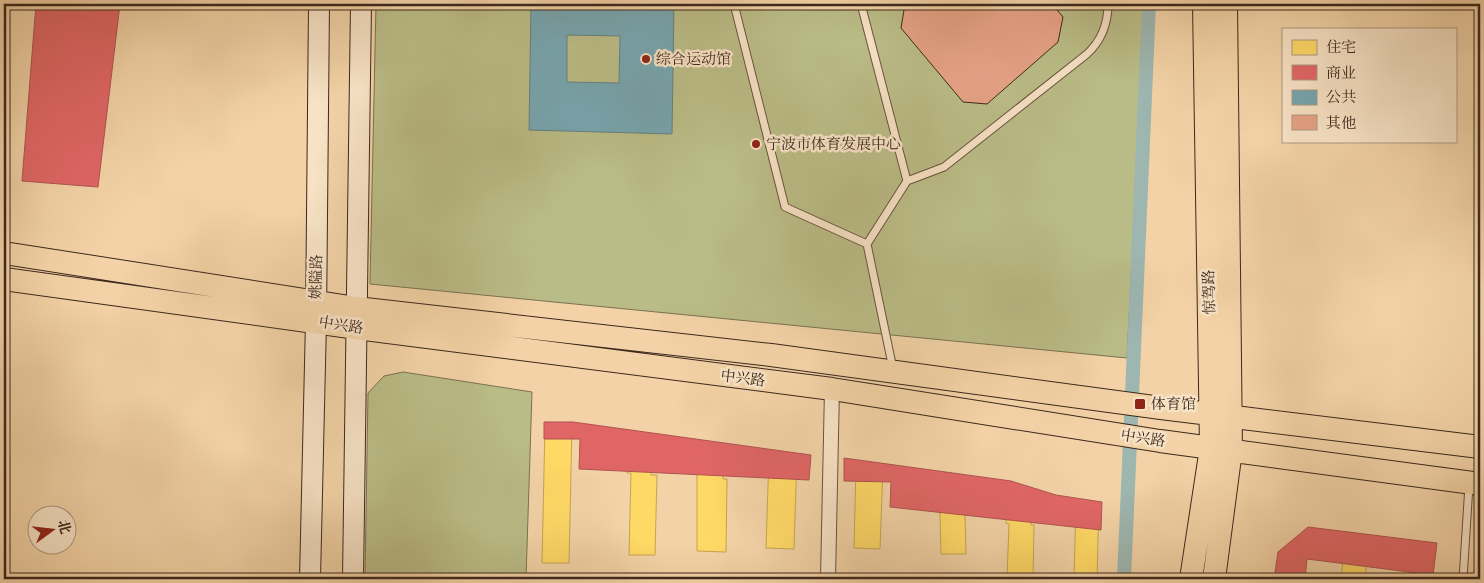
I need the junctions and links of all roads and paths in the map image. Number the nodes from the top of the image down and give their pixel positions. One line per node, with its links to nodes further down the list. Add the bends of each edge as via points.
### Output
1 (319, 4): 12 (main road, 姚隘路)
2 (361, 4): 13 (main road)
3 (734, 4): 9 (lane, via 785,207)
4 (861, 4): 8 (lane)
5 (1108, 4): 8 (lane, via 1105,26 1097,45 1087,54 944,167)
6 (1204, 4): 16 (main road, 惊驾路)
7 (1226, 4): 16 (main road, 惊驾路)
8 (906, 181): 9 (lane)
9 (867, 244): 14 (lane)
10 (4, 253): 12 (main road, 中兴路)
11 (4, 279): 12 (main road, 中兴路)
12 (316, 312): 13 (main road, 中兴路); 20 (main road, 姚隘路)
13 (356, 318): 14 (main road, 中兴路, via 772,355); 15 (main road, 中兴路); 21 (main road)
14 (894, 372): 16 (main road, 中兴路)
15 (832, 389): 18 (main road, 中兴路); 22 (street)
16 (1221, 416): 17 (main road, 中兴路); 18 (main road, 惊驾路)
17 (1480, 447)
18 (1221, 449): 19 (main road, 中兴路); 23 (main road, 惊驾路); 24 (main road, 惊驾路)
19 (1475, 483): 25 (lane)
20 (310, 579)
21 (353, 579)
22 (828, 579)
23 (1191, 579)
24 (1214, 579)
25 (1463, 579)

